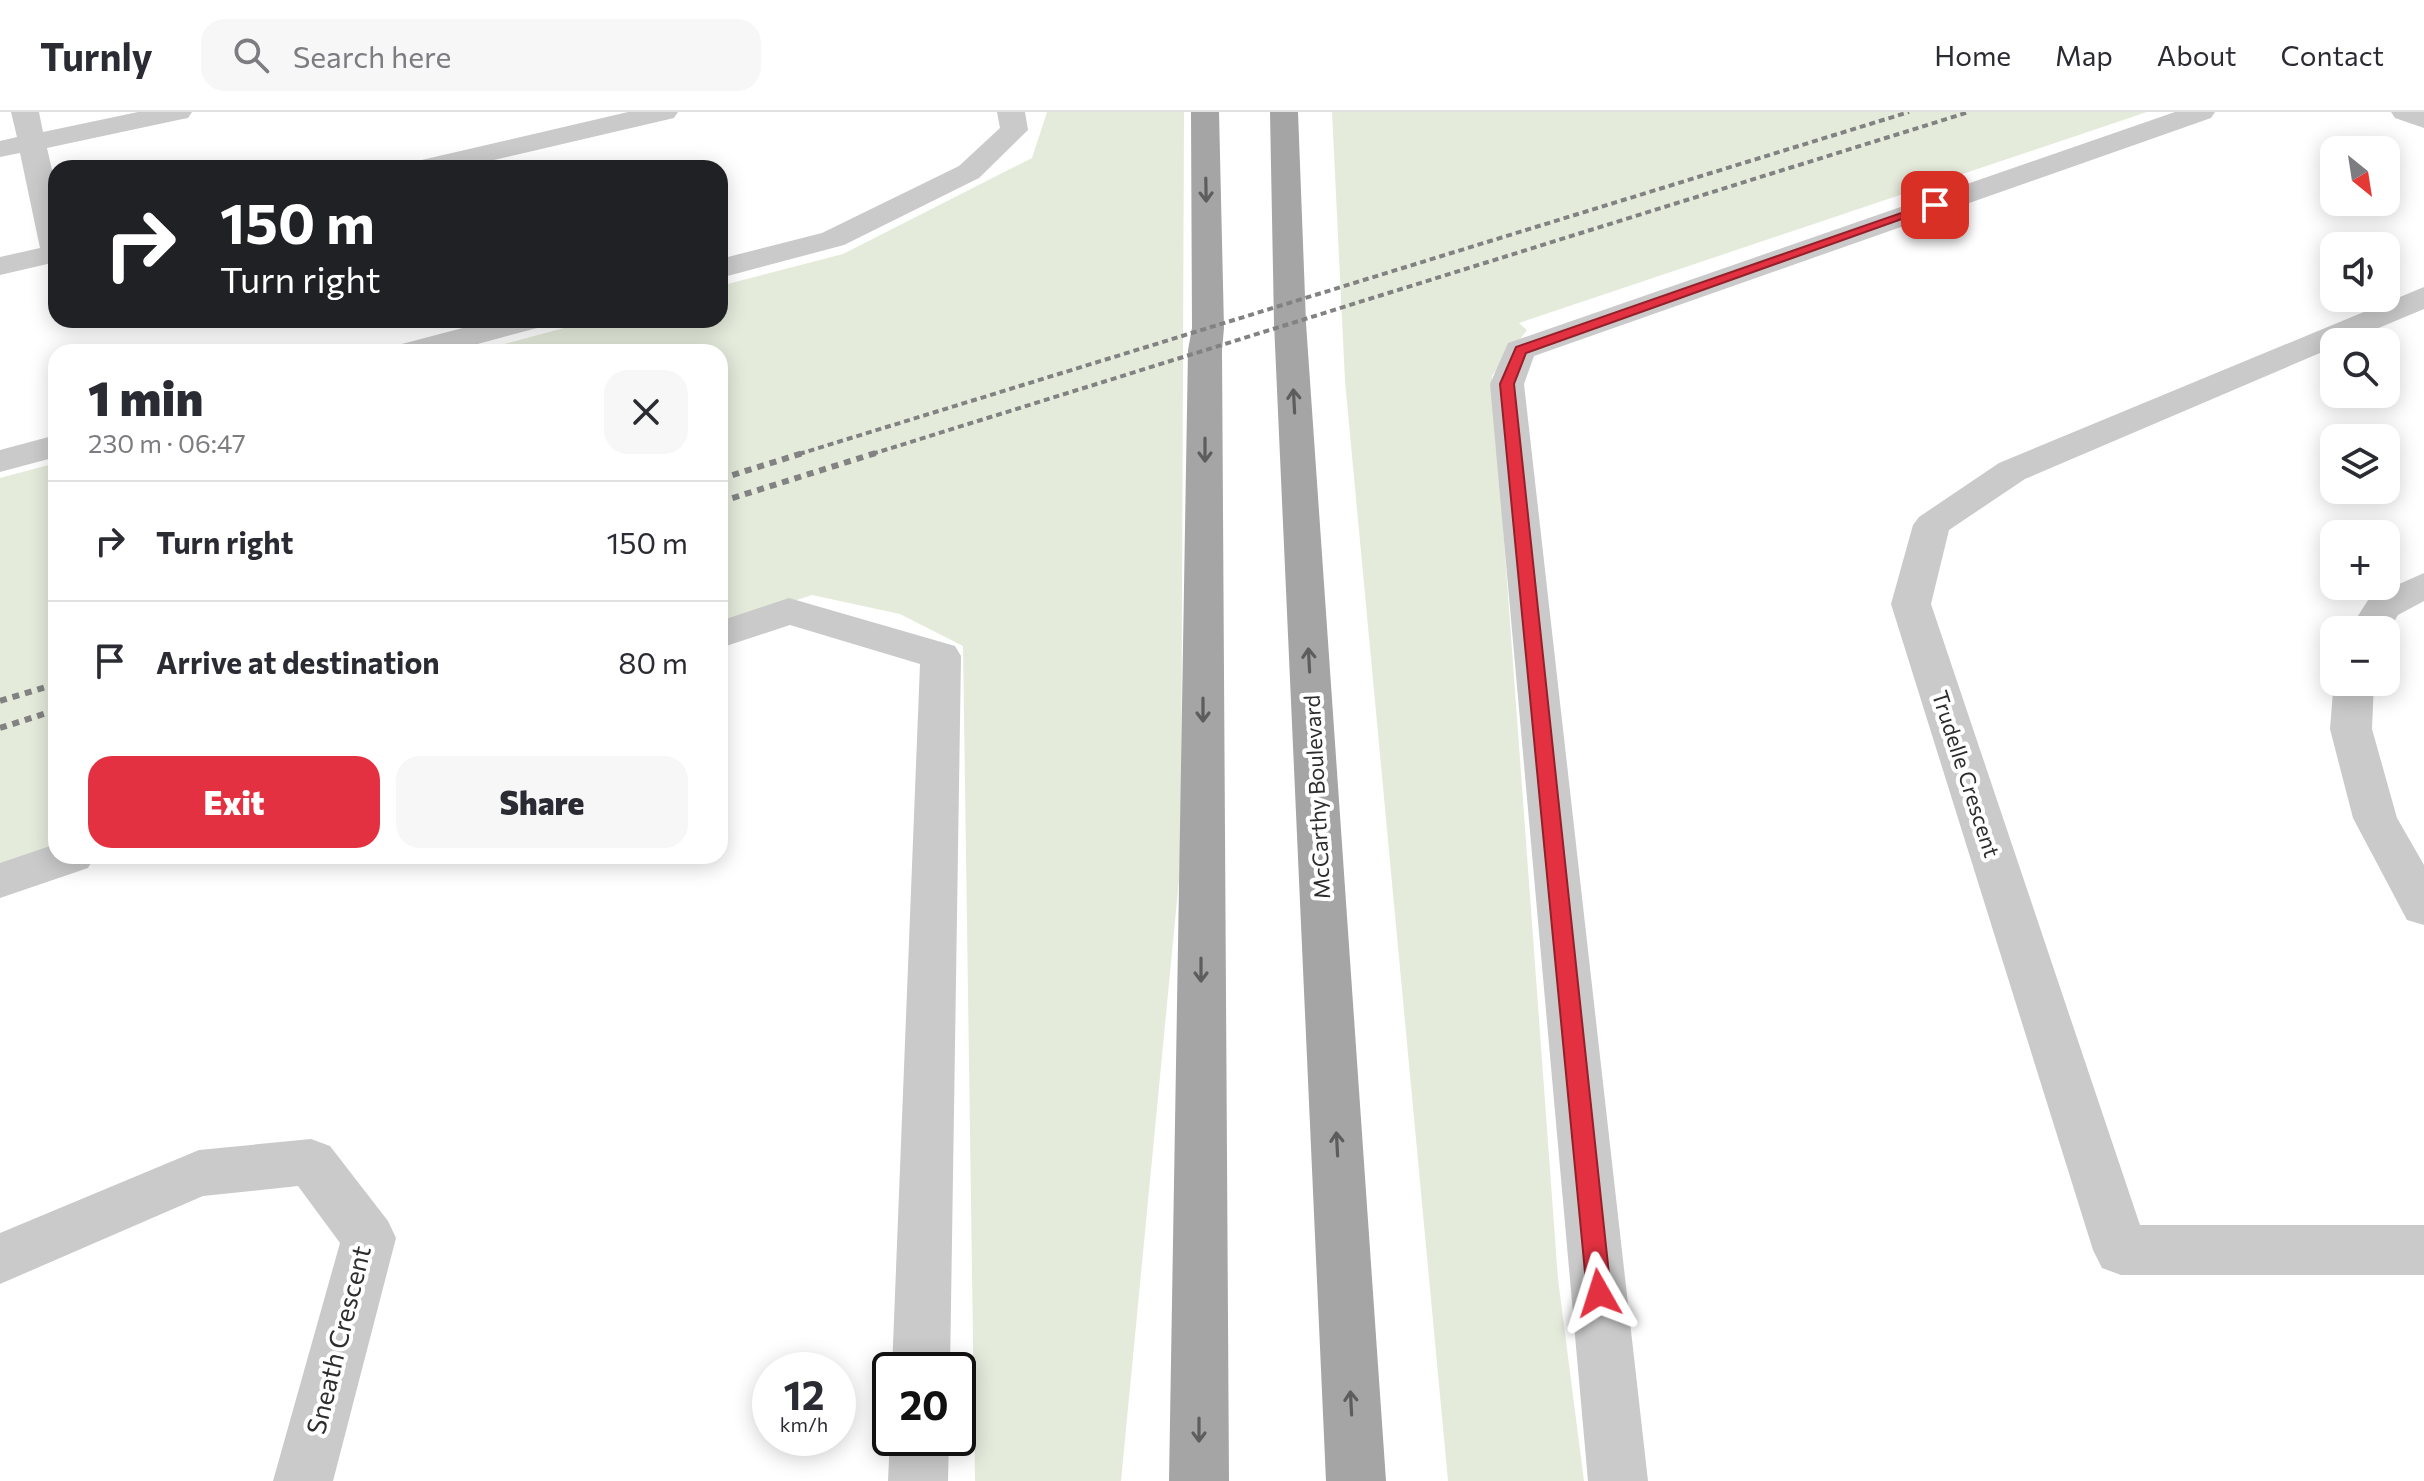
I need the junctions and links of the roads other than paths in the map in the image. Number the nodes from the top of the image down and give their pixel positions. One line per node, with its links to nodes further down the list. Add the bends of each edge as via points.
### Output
1 (25, 112): 10 (street)
2 (178, 112): 10 (street)
3 (664, 112): 12 (street)
4 (1011, 112): 16 (street, via 1014,130 969,172 833,239)
5 (1205, 112): 35 (main road, one-way to 35)
6 (1284, 112): 36 (main road, McCarthy Boulevard, one-way to 6, via 1291,339)
7 (2201, 112): 37 (street, via 1520,350 1507,384)
8 (2405, 112): 9 (street)
9 (2424, 120)
10 (31, 142): 11 (street); 13 (street)
11 (0, 149)
12 (457, 160)
13 (48, 217)
14 (48, 255): 15 (street)
15 (0, 266)
16 (728, 267)
17 (2424, 297): 29 (street, Trudelle Crescent, via 2012,471 1932,525 1911,604 2121,1250)
18 (500, 328): 19 (street)
19 (440, 344)
20 (48, 448): 21 (street)
21 (0, 461)
22 (2424, 585): 23 (street, via 2384,606)
23 (2378, 616)
24 (728, 632): 31 (street, via 789,611 941,656)
25 (2352, 696): 28 (street, via 2351,729 2375,818)
26 (49, 864): 27 (street)
27 (0, 881)
28 (2424, 907)
29 (2424, 1250)
30 (0, 1259): 33 (street, Sneath Crescent, via 199,1173 311,1162 369,1238)
31 (922, 1352)
32 (919, 1456): 34 (street)
33 (303, 1481)
34 (918, 1481)
35 (1199, 1481)
36 (1356, 1481)
37 (1618, 1481)

